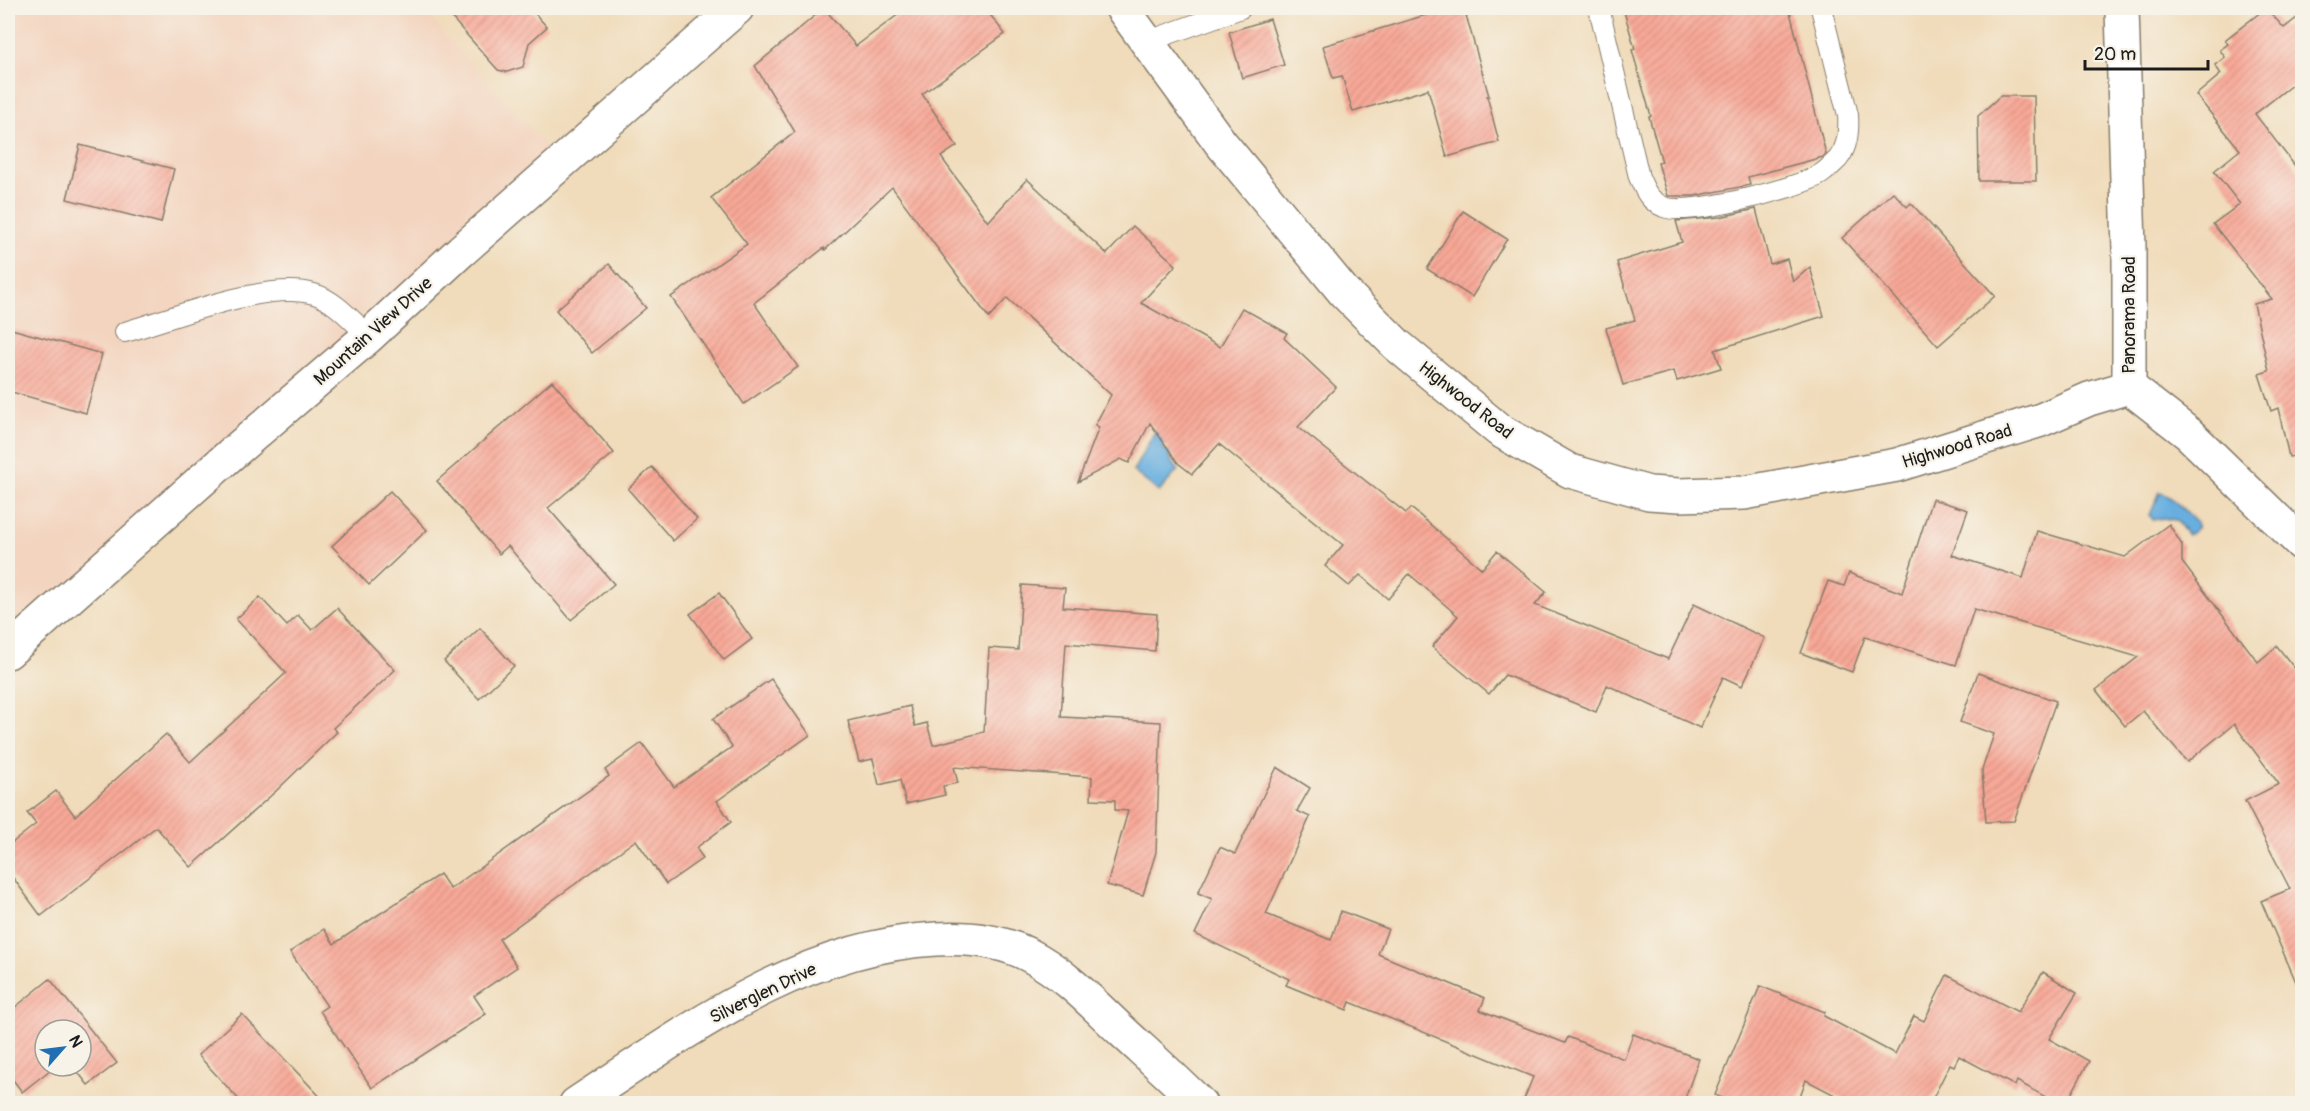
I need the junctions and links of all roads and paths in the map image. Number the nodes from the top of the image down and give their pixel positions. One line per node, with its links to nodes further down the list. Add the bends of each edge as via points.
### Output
1 (737, 8): 9 (street, Mountain View Drive)
2 (1122, 8): 7 (street, Highwood Road)
3 (1241, 8): 7 (lane)
4 (1599, 8): 5 (lane, via 1647,197 1665,208 1687,210 1802,183 1821,174 1840,157 1849,132 1848,115)
5 (1821, 8)
6 (2122, 8): 10 (street, Panorama Road)
7 (1146, 42): 10 (street, Highwood Road, via 1220,142 1344,292 1397,345 1499,430 1570,471 1649,493 1744,493 1897,465 2041,420)
8 (125, 332): 9 (lane, via 250,295 293,290 326,299)
9 (369, 336): 12 (street, Mountain View Drive)
10 (2129, 387): 11 (street, Panorama Road, via 2189,434)
11 (2302, 544)
12 (8, 652)
13 (576, 1104): 14 (street, Silverglen Drive, via 730,1006 802,970 861,951 916,940 963,938 996,942 1028,954 1067,979)
14 (1200, 1104)

